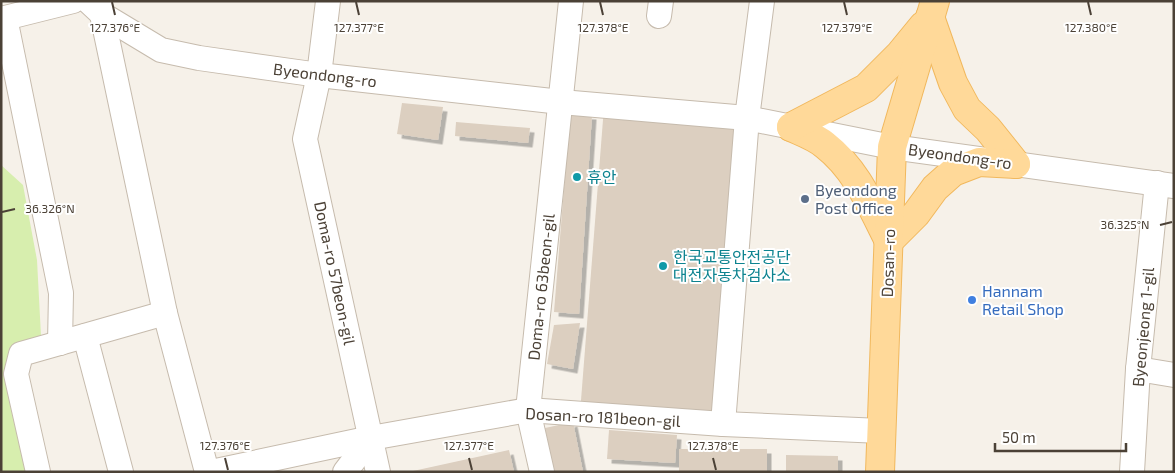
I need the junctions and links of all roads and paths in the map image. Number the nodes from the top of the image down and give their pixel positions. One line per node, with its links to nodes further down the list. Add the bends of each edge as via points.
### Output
1 (74, 1): 17 (street, via 5,18 61,293)
2 (328, 1): 7 (street, Doma-ro 57beon-gil)
3 (571, 1): 8 (street)
4 (762, 1): 9 (street)
5 (96, 5): 7 (street, Byeondong-ro, via 161,50); 15 (street, Byeondong-ro)
6 (932, 9): 10 (main road, via 900,54 866,88); 11 (main road, Dosan-ro); 12 (main road, via 953,83 967,109)
7 (319, 75): 8 (street, Byeondong-ro); 23 (street, Doma-ro 57beon-gil, via 306,139)
8 (561, 102): 9 (street, Byeondong-ro); 20 (street, Doma-ro 63beon-gil)
9 (747, 118): 10 (street, Byeondong-ro); 21 (street)
10 (791, 127): 11 (street, Byeondong-ro); 14 (main road, via 824,144 843,160 861,184)
11 (892, 147): 12 (street, Byeondong-ro); 14 (main road, Dosan-ro)
12 (1016, 164): 13 (street, Byeondong-ro); 14 (main road, via 979,162 953,172)
13 (1165, 184): 18 (street, Byeonjeong 1-gil)
14 (889, 241): 22 (main road, Dosan-ro)
15 (166, 313): 16 (street); 26 (street, Byeondong-ro)
16 (85, 336): 17 (street); 25 (street)
17 (60, 343): 24 (street, via 21,354 16,374)
18 (1138, 369): 19 (street); 32 (street, Byeonjeong 1-gil)
19 (1174, 374)
20 (528, 410): 21 (street, Dosan-ro 181beon-gil); 23 (street, Dosan-ro 181beon-gil); 30 (street, Doma-ro 63beon-gil)
21 (723, 424): 22 (street, Dosan-ro 181beon-gil)
22 (881, 431): 31 (main road, Dosan-ro)
23 (371, 438): 27 (street, Dosan-ro 181beon-gil); 28 (street); 29 (street, Doma-ro 57beon-gil)
24 (38, 472)
25 (121, 472)
26 (206, 472)
27 (211, 472)
28 (345, 472)
29 (378, 472)
30 (542, 472)
31 (880, 472)
32 (1132, 472)

